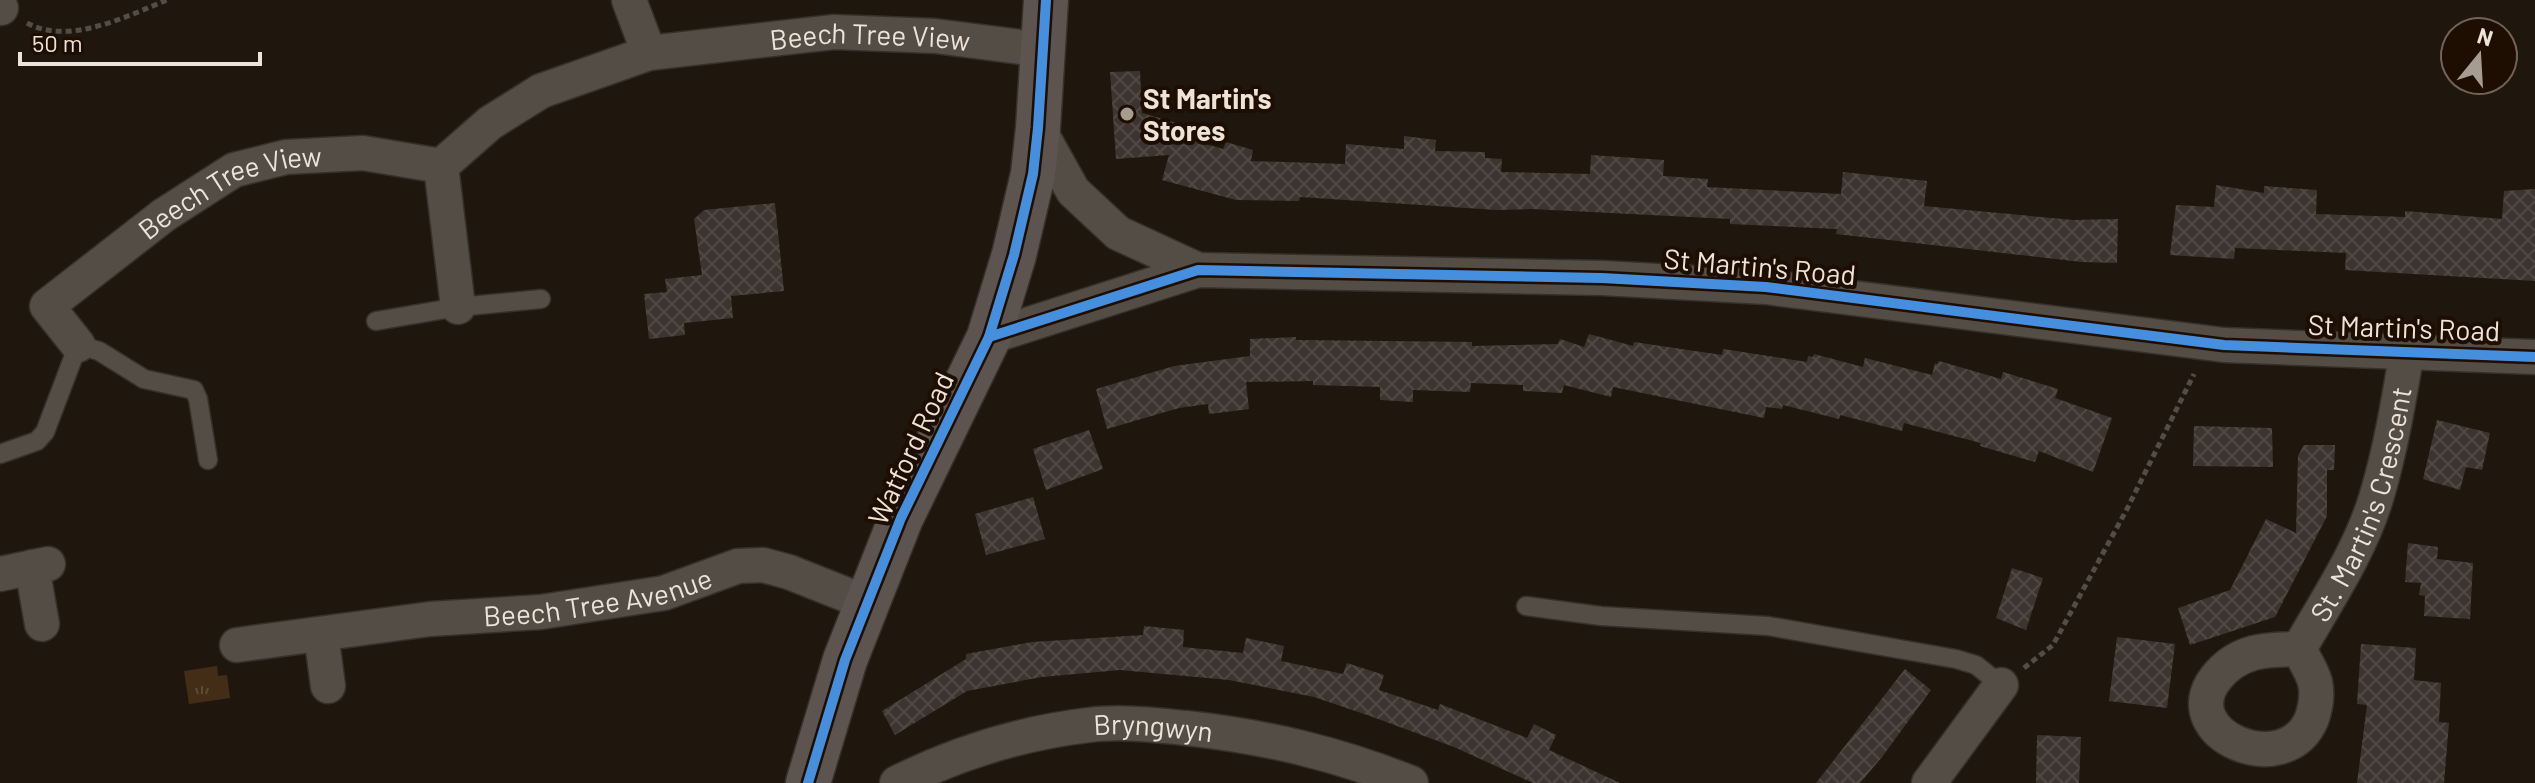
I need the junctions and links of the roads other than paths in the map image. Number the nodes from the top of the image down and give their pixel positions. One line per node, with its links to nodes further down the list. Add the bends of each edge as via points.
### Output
1 (629, 0): 4 (street)
2 (1046, 0): 3 (street, Watford Road)
3 (1044, 50): 4 (street, Beech Tree View, via 935,36 834,32); 5 (street, Watford Road)
4 (649, 53): 6 (street, Beech Tree View, via 541,91 490,123)
5 (1038, 128): 7 (street, St Martin's Road, via 1073,191 1118,233); 11 (street, Watford Road, via 1033,174)
6 (441, 166): 9 (street); 12 (street, Beech Tree View, via 363,153 286,157 234,170 164,215 47,306)
7 (1198, 270): 11 (street, St Martin's Road); 13 (street, St Martin's Road, via 1602,278 1766,287 2210,343)
8 (541, 299): 9 (lane)
9 (458, 307): 10 (lane)
10 (376, 321)
11 (989, 337): 18 (street, Watford Road, via 901,518)
12 (78, 345): 15 (lane, via 45,432 37,441); 16 (lane, via 99,351 144,379 194,390)
13 (2407, 351): 14 (street, St Martin's Road); 23 (street, St. Martin's Crescent, via 2376,497 2351,556)
14 (2535, 357)
15 (0, 454)
16 (208, 460)
17 (27, 568): 20 (street)
18 (867, 603): 21 (street, Beech Tree Avenue, via 789,572 738,566 664,593 541,612 430,619); 26 (street, Watford Road)
19 (1526, 606): 24 (lane, via 1768,626 1956,659 1976,665)
20 (42, 624)
21 (321, 634): 22 (street, Beech Tree Avenue); 25 (street)
22 (237, 645)
23 (2299, 649)
24 (2001, 685): 29 (street)
25 (328, 686)
26 (808, 783)
27 (897, 783): 28 (street, Bryngwyn, via 1008,740 1091,725 1245,734 1323,751)
28 (1411, 783)
29 (1929, 783)

